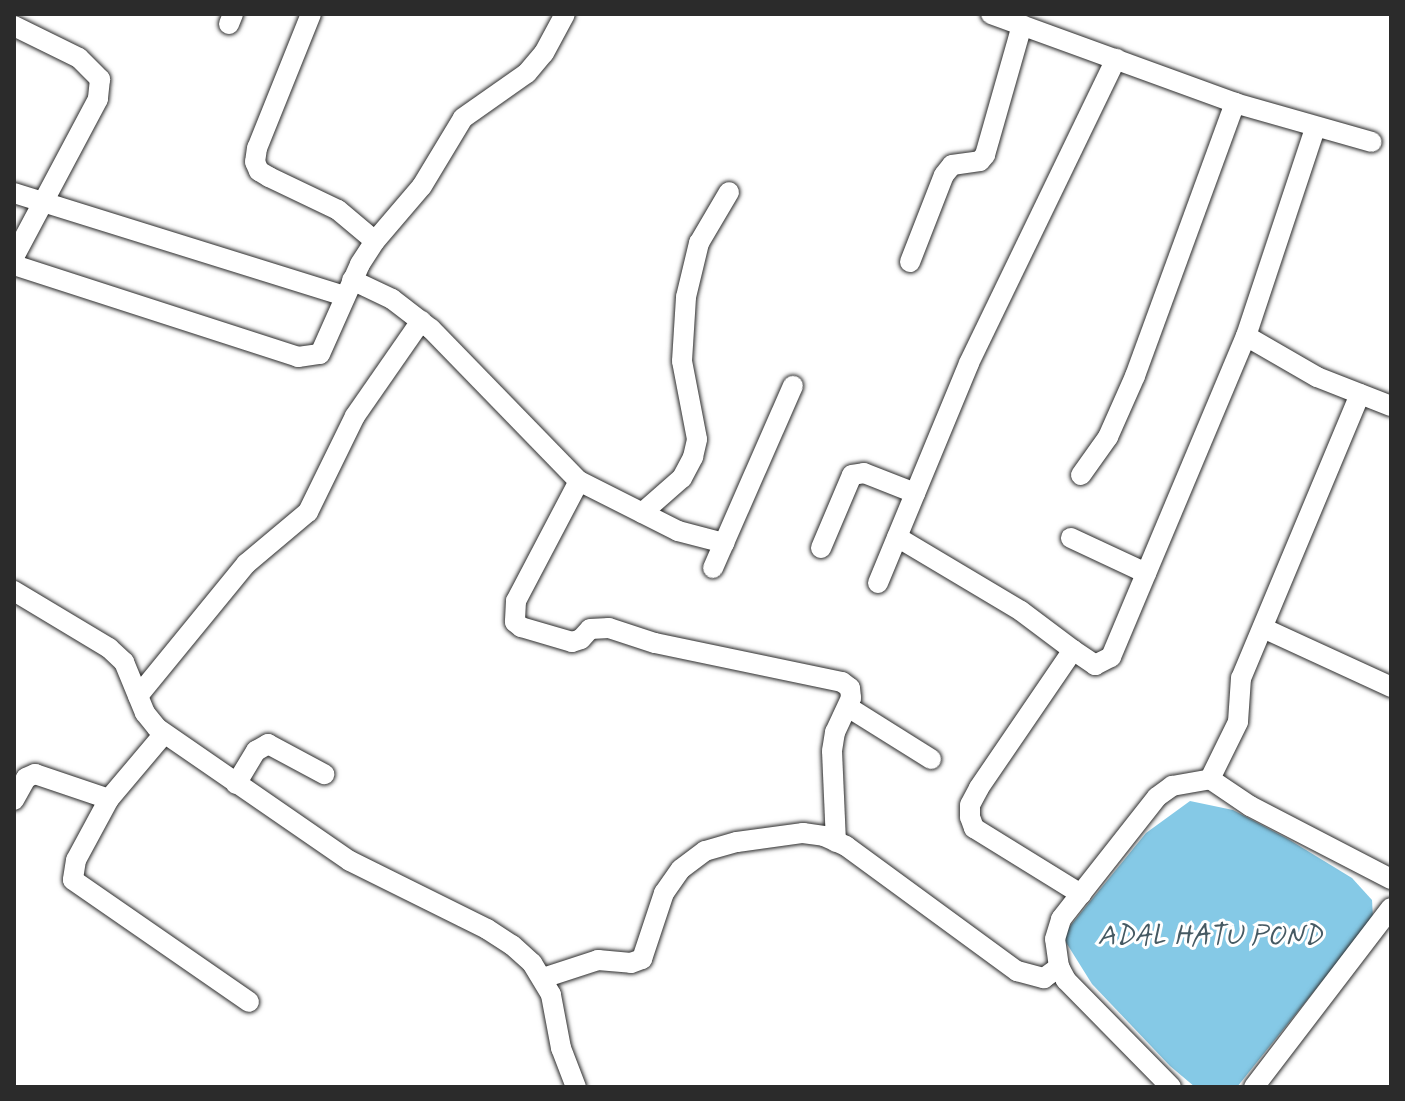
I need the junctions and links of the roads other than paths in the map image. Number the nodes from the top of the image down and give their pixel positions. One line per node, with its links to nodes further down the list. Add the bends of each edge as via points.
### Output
1 (311, 14): 13 (street, via 255,162 269,177 338,210)
2 (565, 14): 13 (street, via 527,73 463,118 417,194)
3 (991, 14): 4 (street)
4 (1022, 25): 6 (street); 15 (street, via 985,155 980,161 952,165 944,175)
5 (14, 26): 12 (street, via 79,58 100,79 98,99)
6 (1116, 59): 7 (street); 25 (street, via 993,310)
7 (1235, 103): 8 (street); 23 (street, via 1135,376 1108,437)
8 (1315, 128): 9 (street); 19 (street)
9 (1372, 142)
10 (729, 192): 26 (street, via 699,243 686,297 682,361 697,439 693,457 682,478)
11 (14, 193): 12 (street)
12 (44, 203): 14 (street); 17 (street)
13 (375, 241): 17 (street)
14 (14, 257)
15 (910, 262)
16 (14, 265): 17 (street, via 298,357 320,354)
17 (349, 288): 18 (street, via 392,299)
18 (421, 321): 24 (street); 38 (street, via 355,416 308,512 246,564)
19 (1246, 336): 21 (street, via 1317,377); 32 (street)
20 (793, 386): 29 (street)
21 (1360, 394): 22 (street); 35 (street)
22 (1391, 406)
23 (1081, 475)
24 (579, 481): 26 (street); 39 (street, via 516,601 513,612 521,627 572,642 590,629 609,628 655,643 842,682 850,688)
25 (915, 493): 27 (street); 30 (street, via 864,473 852,475)
26 (642, 513): 29 (street, via 690,536)
27 (897, 537): 33 (street); 36 (street, via 1021,611)
28 (1071, 538): 32 (street)
29 (724, 543): 31 (street)
30 (821, 548)
31 (713, 568)
32 (1146, 573): 36 (street, via 1111,657 1095,665)
33 (878, 583)
34 (14, 591): 38 (street, via 109,648 124,662)
35 (1263, 628): 37 (street); 43 (street, via 1241,678 1238,722)
36 (1073, 650): 49 (street, via 970,805 974,828)
37 (1391, 687)
38 (138, 696): 40 (street)
39 (848, 707): 41 (street); 47 (street, via 832,751)
40 (164, 734): 44 (street); 45 (street)
41 (931, 759)
42 (324, 774): 44 (street, via 268,744 256,751)
43 (1210, 779): 48 (street, via 1250,806); 49 (street, via 1172,786 1157,797)
44 (236, 784): 52 (street, via 350,861 487,929 512,945)
45 (109, 799): 46 (street, via 35,774 26,778); 53 (street, via 76,860 73,880)
46 (14, 800)
47 (836, 842): 51 (street, via 1017,971 1044,978); 52 (street, via 803,833 705,851 681,869 664,893 642,959 598,960)
48 (1391, 879)
49 (1081, 894): 51 (street, via 1057,929)
50 (1391, 908): 56 (street)
51 (1059, 967): 55 (street)
52 (543, 978): 54 (street)
53 (249, 1002)
54 (576, 1087)
55 (1171, 1087)
56 (1254, 1087)

